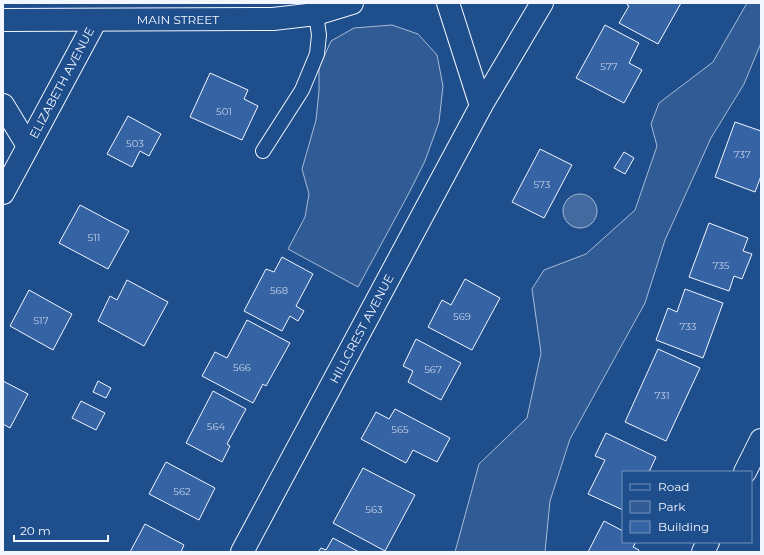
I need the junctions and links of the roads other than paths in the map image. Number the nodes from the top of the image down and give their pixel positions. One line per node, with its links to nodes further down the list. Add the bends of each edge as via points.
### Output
1 (352, 3): 5 (street, MAIN STREET)
2 (448, 3): 8 (street)
3 (542, 3): 8 (street, HILLCREST AVENUE)
4 (13, 14): 6 (street, MAIN STREET)
5 (316, 14): 6 (street, MAIN STREET, via 273,19); 10 (lane, via 320,35 317,54 302,90)
6 (96, 20): 9 (street, ELIZABETH AVENUE)
7 (3, 105): 9 (street, ELIZABETH AVENUE)
8 (481, 106): 15 (street, HILLCREST AVENUE)
9 (28, 146): 11 (street, ELIZABETH AVENUE)
10 (264, 151)
11 (3, 193)
12 (761, 440): 13 (street)
13 (745, 471)
14 (708, 543): 16 (street)
15 (242, 552)
16 (703, 552)

